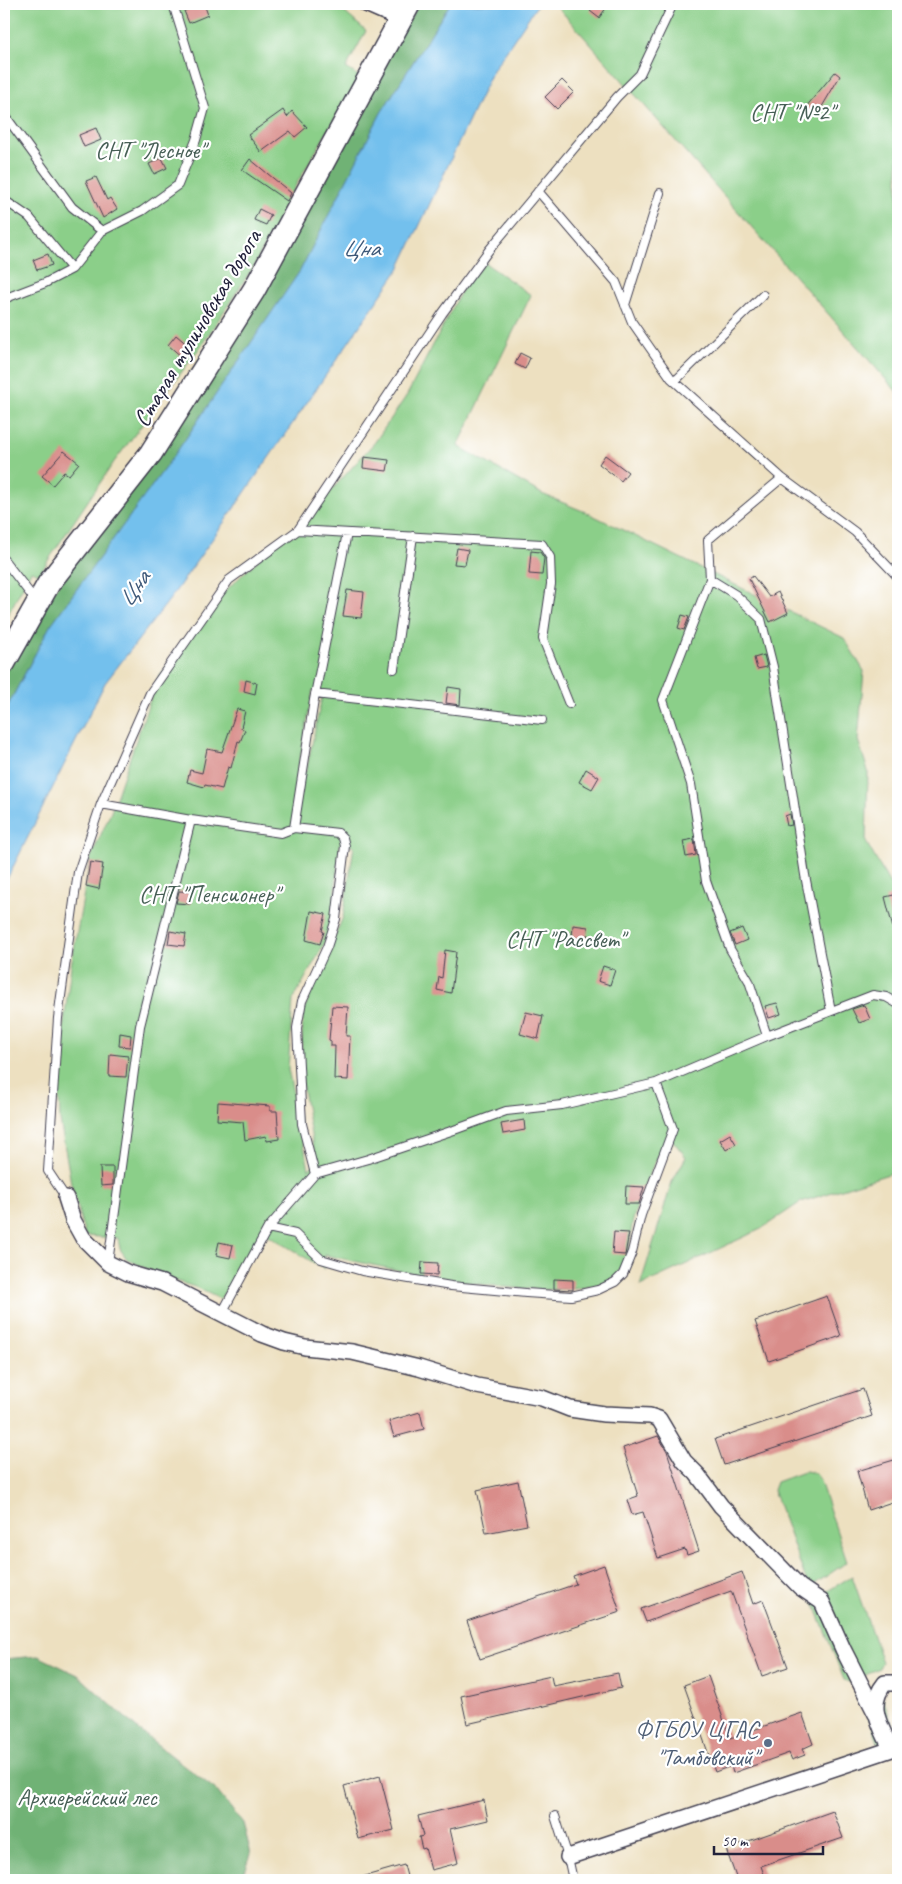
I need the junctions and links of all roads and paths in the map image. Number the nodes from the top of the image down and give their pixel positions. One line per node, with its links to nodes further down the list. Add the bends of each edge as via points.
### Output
1 (173, 4): 9 (lane, via 205,108 196,140 178,185 142,211)
2 (366, 4): 4 (street)
3 (673, 4): 6 (lane, via 640,74)
4 (404, 11): 22 (street, Старая тулиновская дорога, via 254,290 151,453 49,583)
5 (4, 114): 9 (lane, via 72,207)
6 (538, 191): 13 (lane, via 616,282); 16 (lane, via 442,314)
7 (660, 193): 13 (lane)
8 (4, 200): 10 (lane, via 29,217)
9 (102, 231): 10 (lane)
10 (72, 269): 12 (lane)
11 (763, 296): 14 (lane)
12 (4, 300)
13 (625, 305): 14 (lane, via 632,322)
14 (675, 381): 15 (lane)
15 (782, 478): 20 (lane, via 855,532); 21 (lane, via 708,540)
16 (298, 530): 17 (lane); 28 (lane, via 229,580 150,693)
17 (347, 532): 18 (lane); 25 (lane)
18 (413, 536): 24 (lane); 26 (lane, via 542,544 550,557 551,584 543,639)
19 (4, 560): 22 (lane)
20 (898, 577)
21 (710, 579): 32 (lane, via 736,595 761,620 773,667 805,875); 33 (lane, via 663,700 690,784 706,881 730,949 749,981)
22 (38, 603): 23 (street, Старая тулиновская дорога)
23 (4, 663)
24 (394, 669)
25 (315, 694): 27 (lane); 30 (lane)
26 (569, 704)
27 (542, 720)
28 (101, 804): 29 (lane); 36 (lane, via 78,872 58,1018 48,1172)
29 (191, 820): 30 (lane, via 281,833); 38 (lane, via 140,1026)
30 (294, 828): 35 (lane, via 338,833 345,846 336,919 302,1001 297,1028 302,1124)
31 (898, 1004): 32 (lane, via 886,996 873,995)
32 (831, 1011): 33 (lane)
33 (767, 1036): 34 (lane)
34 (656, 1083): 35 (lane, via 562,1105 506,1111 385,1154); 37 (lane, via 673,1129 623,1274 598,1290 571,1296 526,1293 451,1286 362,1271 321,1259 295,1234)
35 (315, 1174): 37 (lane)
36 (66, 1198): 38 (street, via 83,1238)
37 (268, 1228): 39 (lane)
38 (108, 1263): 39 (street, via 128,1273 162,1282)
39 (222, 1313): 41 (street, via 246,1327 284,1342 352,1352 477,1386 542,1398 570,1409 650,1416 660,1420 684,1461 721,1506 800,1586 822,1602)
40 (898, 1684): 41 (street, via 884,1683 875,1700)
41 (876, 1714): 42 (street)
42 (895, 1748): 44 (street)
43 (556, 1816): 44 (lane)
44 (568, 1856): 45 (lane)
45 (572, 1880)

